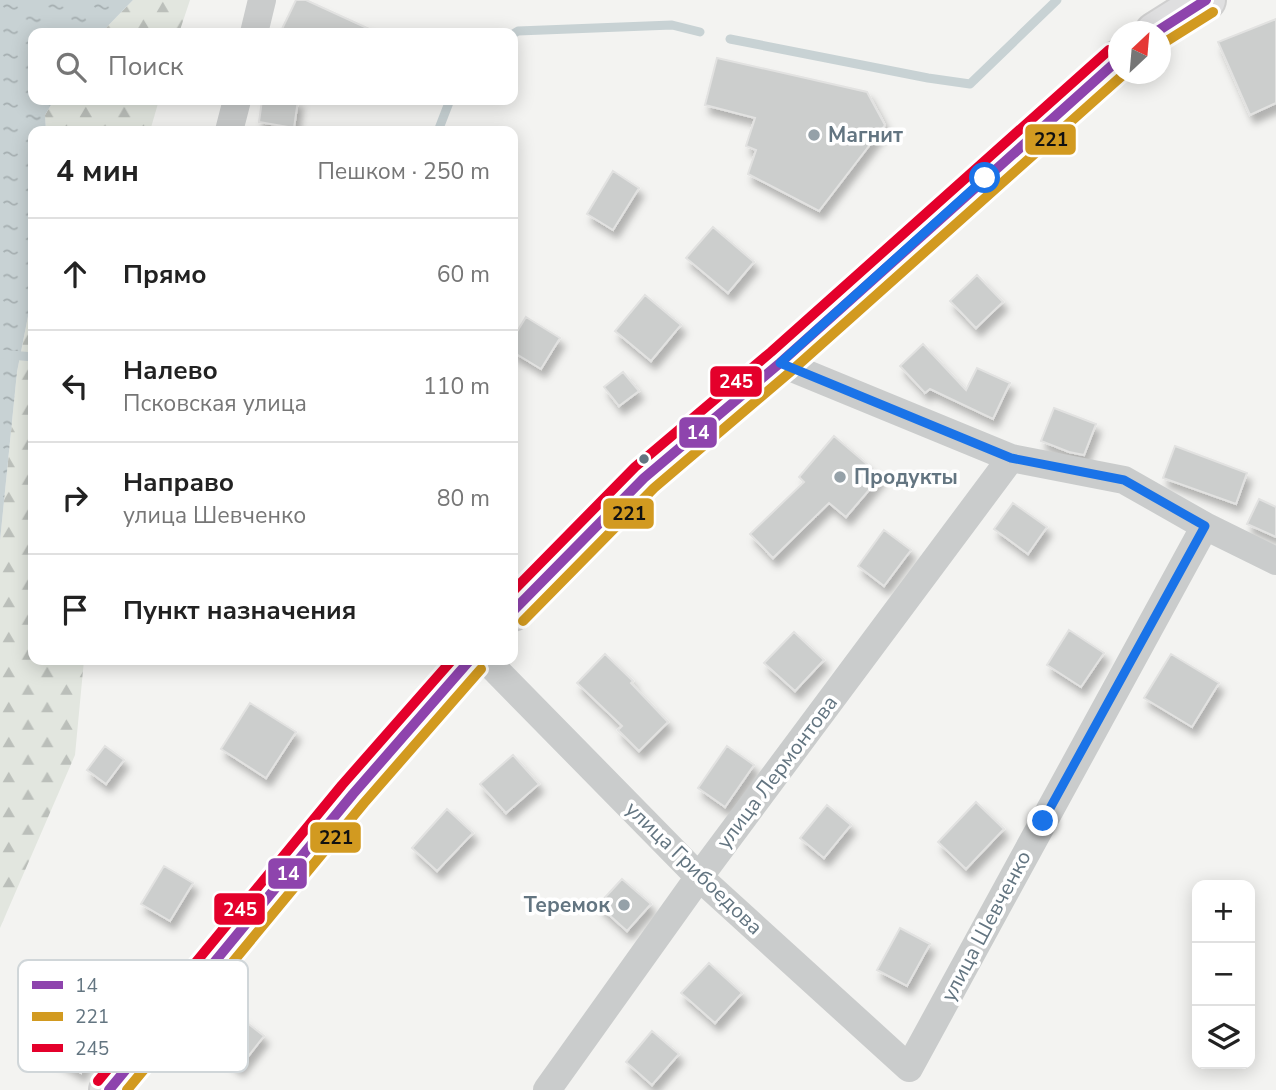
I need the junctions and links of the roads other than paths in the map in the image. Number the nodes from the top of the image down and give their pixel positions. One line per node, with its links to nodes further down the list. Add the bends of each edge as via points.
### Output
1 (262, 0): 4 (street)
2 (1206, 0): 3 (main road)
3 (1159, 19)
4 (255, 28)
5 (1108, 69): 8 (main road)
6 (236, 105): 7 (street)
7 (230, 126)
8 (780, 363): 9 (street); 12 (main road, via 644,478)
9 (1011, 458): 10 (street, via 1124,480); 15 (street, улица Лермонтова)
10 (1205, 526): 11 (street); 17 (street, улица Шевченко)
11 (1276, 561)
12 (518, 606)
13 (466, 665): 16 (main road)
14 (491, 665): 15 (street, улица Грибоедова)
15 (699, 877): 17 (street, улица Грибоедова); 20 (street, улица Лермонтова)
16 (216, 960)
17 (909, 1068)
18 (123, 1072): 19 (main road)
19 (108, 1090)
20 (547, 1090)

